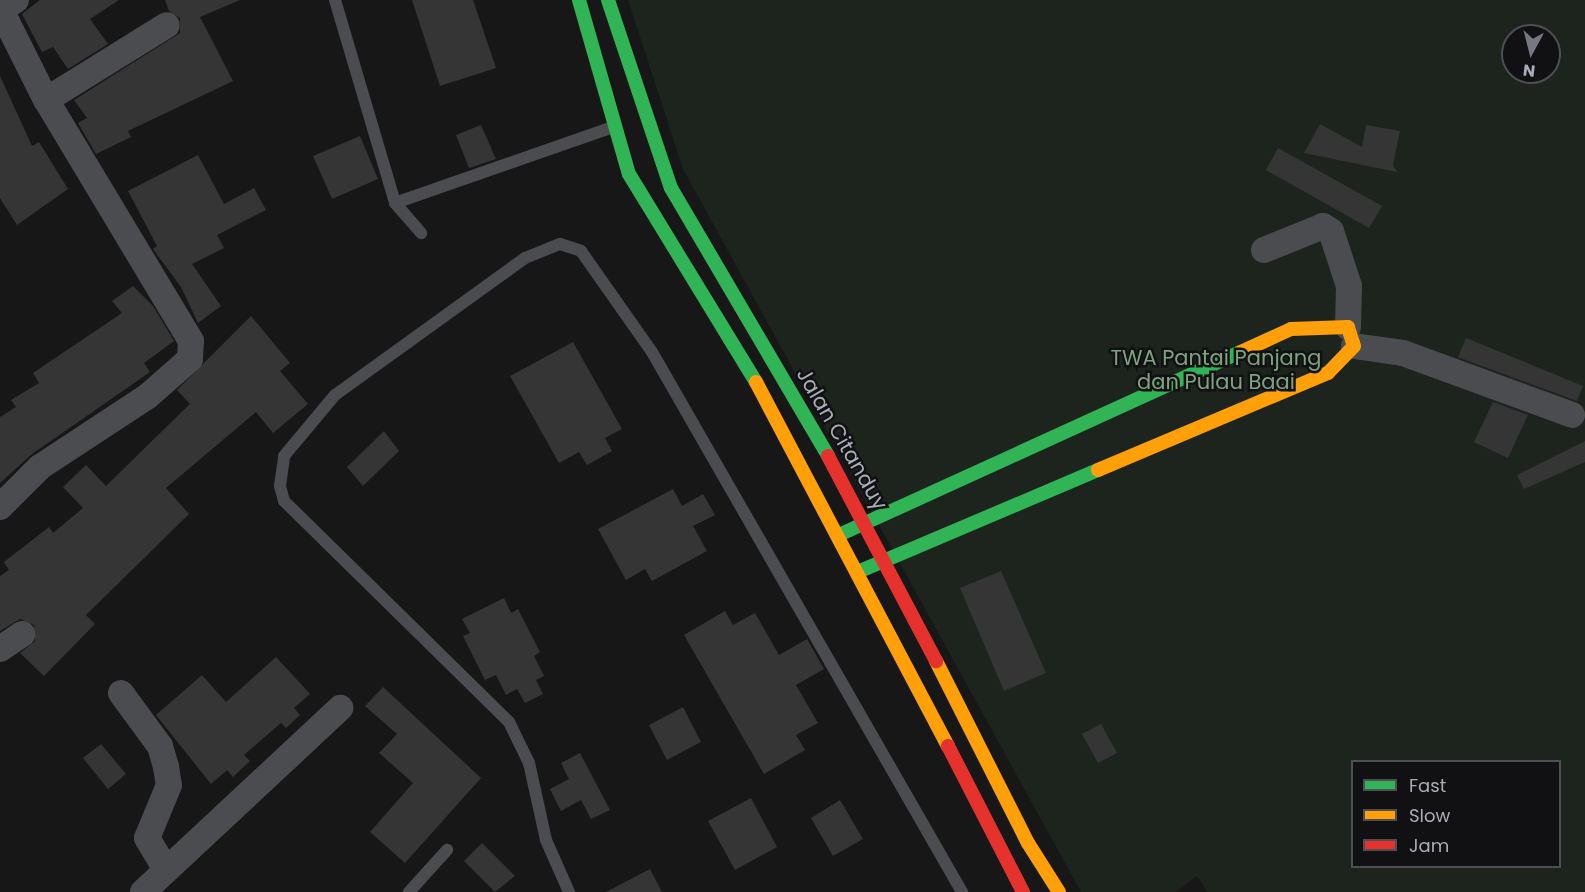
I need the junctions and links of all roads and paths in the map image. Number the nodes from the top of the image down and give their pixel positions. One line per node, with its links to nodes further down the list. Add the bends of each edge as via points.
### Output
1 (16, 0): 5 (street)
2 (335, 0): 9 (lane)
3 (579, 0): 8 (main road)
4 (608, 0): 15 (main road, Jalan Citanduy, via 671,188)
5 (0, 9): 7 (street)
6 (167, 25): 7 (street)
7 (46, 100): 14 (street, via 134,253 185,329 191,341 190,359 148,396 40,467)
8 (614, 126): 9 (lane); 16 (main road, via 648,210 766,398)
9 (395, 203): 10 (lane)
10 (421, 233)
11 (1264, 250): 12 (street, via 1323,226 1331,231 1349,286)
12 (1351, 336): 13 (street); 15 (main road, via 1291,329); 17 (main road, via 1328,373)
13 (1572, 415)
14 (0, 507)
15 (867, 523): 16 (main road); 17 (main road, Jalan Citanduy)
16 (839, 534): 18 (main road)
17 (885, 560): 18 (main road); 30 (main road, Jalan Citanduy, via 1028,843)
18 (859, 571): 29 (main road)
19 (22, 633): 20 (street)
20 (0, 649)
21 (121, 693): 24 (street, via 160,746 166,767 169,785 147,838)
22 (340, 708): 24 (street)
23 (447, 850): 26 (lane)
24 (166, 870): 25 (street)
25 (143, 892)
26 (409, 892)
27 (570, 892): 28 (lane, via 546,840 529,763 508,722 284,501 280,486 284,456 335,395 525,258 560,244 581,251 652,352)
28 (962, 892)
29 (1023, 892)
30 (1059, 892)

